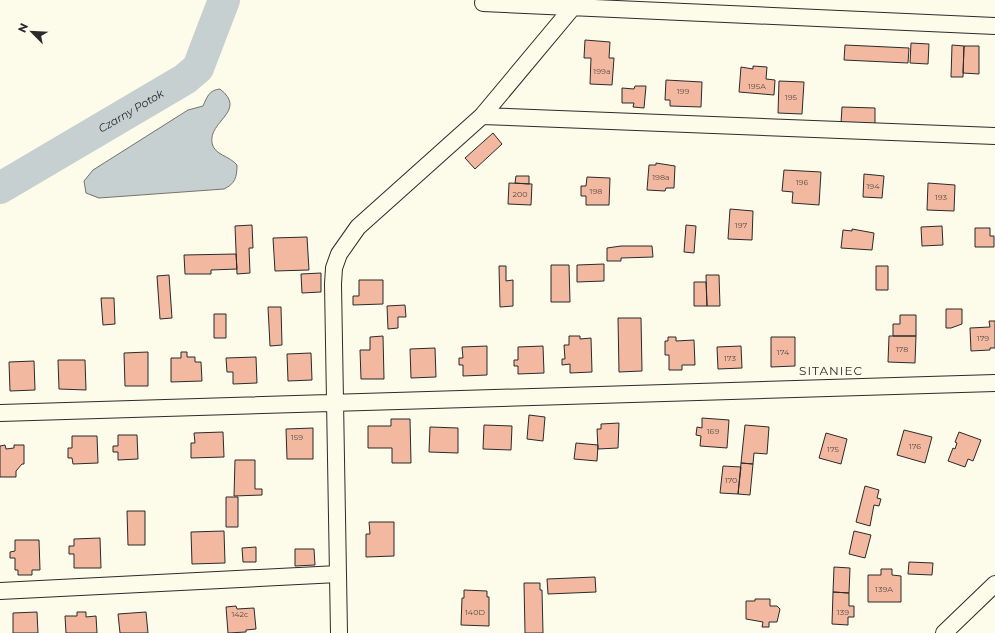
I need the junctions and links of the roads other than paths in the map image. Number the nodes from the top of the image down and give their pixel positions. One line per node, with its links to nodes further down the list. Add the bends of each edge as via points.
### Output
1 (483, 2): 3 (street)
2 (620, 4): 3 (street); 4 (street)
3 (573, 7): 5 (street)
4 (995, 26)
5 (482, 116): 6 (street); 8 (street, via 358,227 339,254 334,268 333,284)
6 (995, 136)
7 (995, 383): 8 (street)
8 (334, 403): 9 (street); 10 (street)
9 (0, 413)
10 (338, 574): 12 (street); 13 (street)
11 (995, 584): 14 (street)
12 (0, 590)
13 (339, 633)
14 (944, 633)

